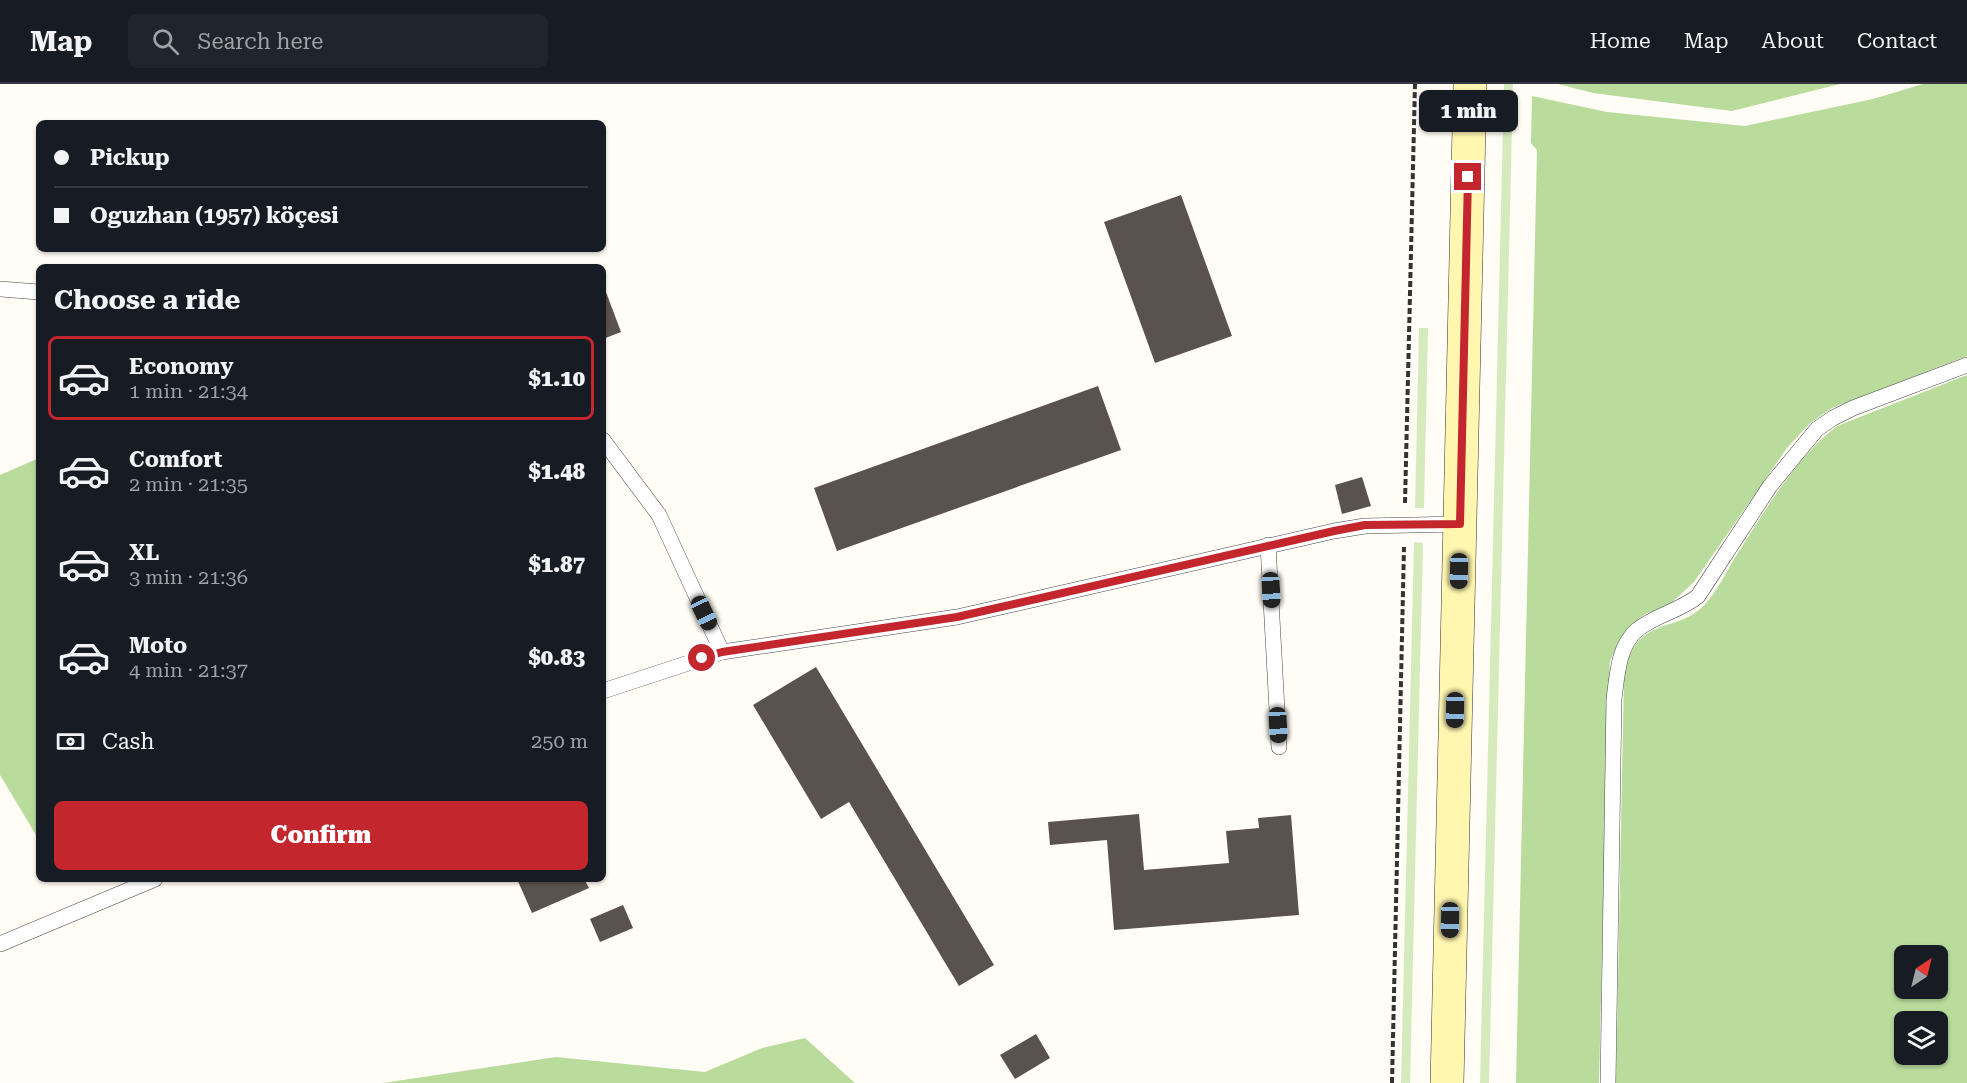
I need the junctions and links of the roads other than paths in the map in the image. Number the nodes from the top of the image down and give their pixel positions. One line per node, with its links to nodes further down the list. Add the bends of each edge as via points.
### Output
1 (1470, 84): 6 (main road)
2 (0, 289): 3 (lane)
3 (36, 292)
4 (1967, 365): 14 (lane, via 1843,413 1817,429 1770,486 1698,596 1637,630 1626,645 1617,671 1614,699)
5 (606, 444): 8 (lane, via 659,515)
6 (1460, 524): 7 (lane, via 1365,525); 13 (main road)
7 (1268, 545): 8 (lane, via 957,617); 10 (lane)
8 (722, 652): 9 (lane)
9 (606, 690)
10 (1280, 747)
11 (148, 882): 12 (lane)
12 (0, 944)
13 (1447, 1083)
14 (1608, 1083)

